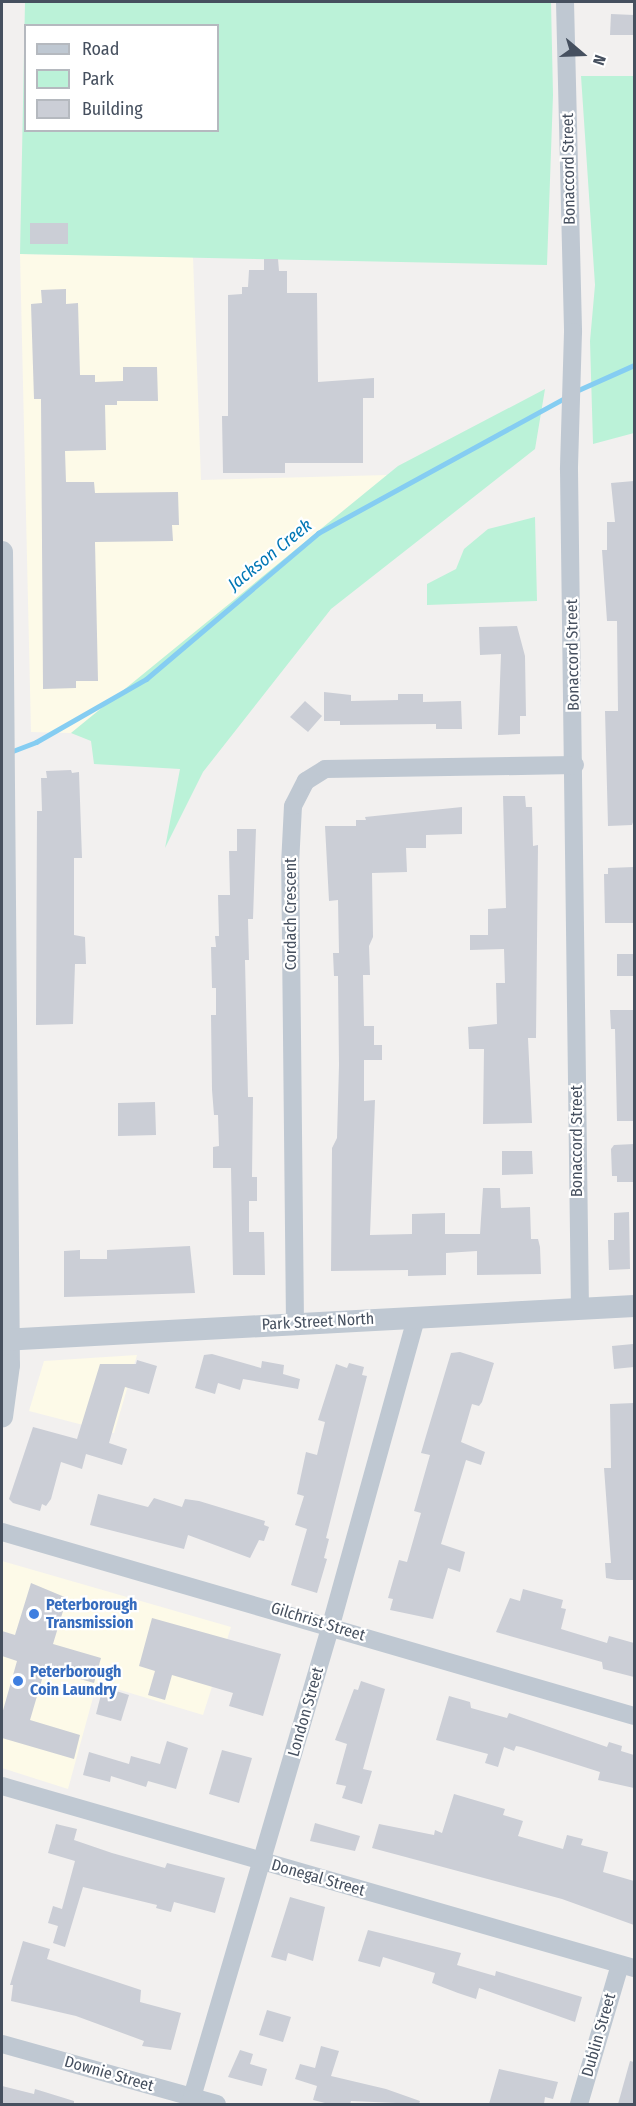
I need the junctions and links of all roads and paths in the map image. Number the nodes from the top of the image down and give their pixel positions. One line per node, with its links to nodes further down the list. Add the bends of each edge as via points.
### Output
1 (565, 2): 4 (street, Bonaccord Street, via 573,332 569,376)
2 (2, 552): 3 (street)
3 (4, 711): 9 (street)
4 (575, 765): 6 (street, Bonaccord Street); 8 (street, Cordach Crescent, via 325,769 306,781 293,806)
5 (634, 1306): 6 (street, Park Street North)
6 (580, 1308): 7 (street, Park Street North)
7 (416, 1318): 8 (street, Park Street North); 12 (street, London Street)
8 (295, 1323): 9 (street, Park Street North)
9 (5, 1340): 10 (street)
10 (2, 1417)
11 (2, 1532): 12 (street, Gilchrist Street)
12 (331, 1625): 13 (street, Gilchrist Street); 15 (street, London Street)
13 (634, 1716)
14 (2, 1786): 15 (street, Donegal Street)
15 (262, 1862): 16 (street, Donegal Street); 18 (street, London Street)
16 (627, 1966): 20 (street, Dublin Street)
17 (2, 2044): 18 (street, Downie Street)
18 (191, 2101): 19 (street, Downie Street)
19 (217, 2104)
20 (579, 2104)

